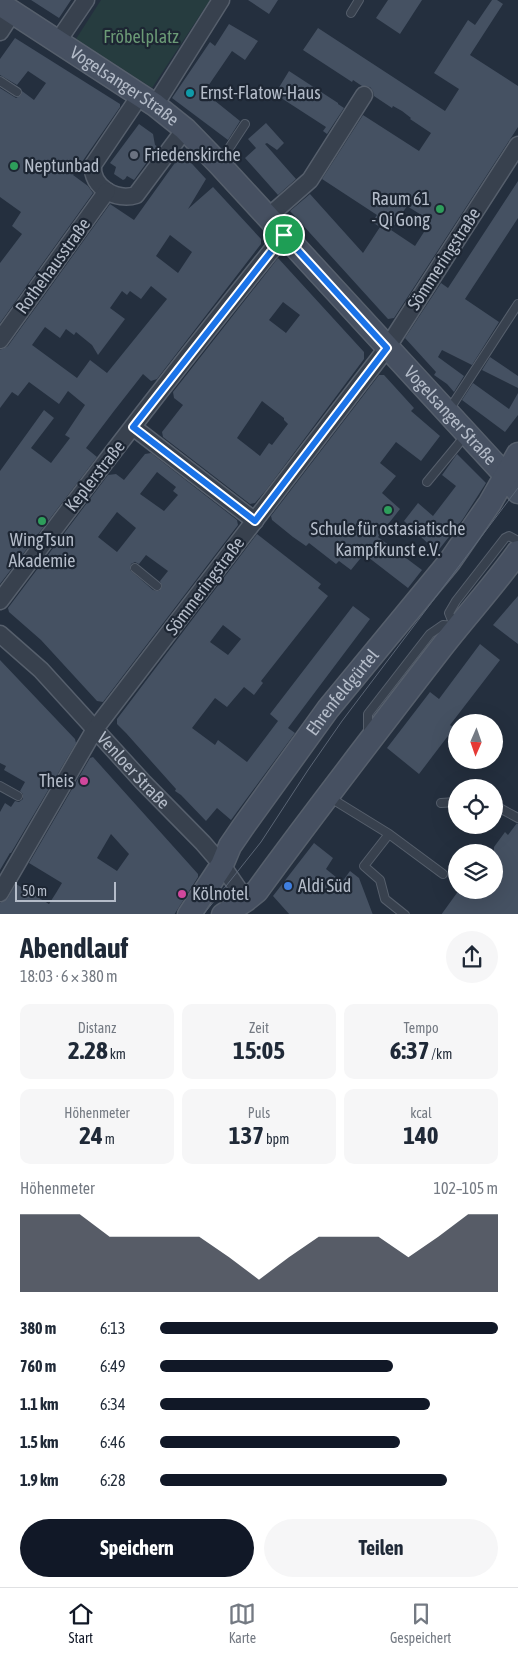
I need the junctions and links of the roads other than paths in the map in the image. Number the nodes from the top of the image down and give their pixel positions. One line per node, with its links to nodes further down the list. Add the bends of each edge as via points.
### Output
1 (86, 0): 7 (street)
2 (221, 0): 11 (street)
3 (360, 0): 5 (lane)
4 (6, 8): 6 (street); 7 (main road, Vogelsanger Straße)
5 (351, 13)
6 (0, 32)
7 (58, 41): 11 (main road, Vogelsanger Straße)
8 (0, 80): 9 (lane)
9 (17, 92)
10 (364, 95): 17 (street, via 310,180)
11 (148, 100): 13 (main road, Vogelsanger Straße); 16 (street, via 93,165 94,176)
12 (245, 124): 15 (lane)
13 (185, 129): 15 (main road, Vogelsanger Straße); 16 (street, via 136,196 116,196)
14 (518, 145): 21 (street, Sömmeringstraße)
15 (219, 164): 17 (main road, Vogelsanger Straße)
16 (107, 191): 20 (street, Rothehausstraße)
17 (268, 217): 18 (main road, Vogelsanger Straße)
18 (284, 235): 21 (main road, Vogelsanger Straße); 23 (street, Keplerstraße)
19 (518, 304): 22 (lane)
20 (0, 340)
21 (387, 348): 22 (main road, Vogelsanger Straße); 28 (street, Sömmeringstraße)
22 (447, 413): 24 (main road, Vogelsanger Straße)
23 (133, 427): 28 (street); 33 (street, Keplerstraße)
24 (466, 434): 26 (lane); 27 (main road, Vogelsanger Straße)
25 (518, 454): 27 (main road, Ehrenfeldgürtel)
26 (427, 482)
27 (512, 484): 45 (main road, Ehrenfeldgürtel, via 490,503 450,561 322,717 230,846)
28 (255, 521): 36 (street, Sömmeringstraße, via 184,605)
29 (518, 540): 34 (lane, via 509,536 504,538 450,609 451,618)
30 (518, 552): 34 (main road)
31 (135, 568): 32 (lane)
32 (157, 586)
33 (0, 601)
34 (458, 627): 39 (main road, via 368,743)
35 (0, 634): 36 (street, Venloer Straße, via 40,670)
36 (94, 730): 45 (street, Venloer Straße); 47 (street, Sömmeringstraße, via 42,810)
37 (0, 786): 38 (lane)
38 (18, 796)
39 (331, 802): 44 (lane); 48 (main road, via 257,891)
40 (441, 803): 41 (lane)
41 (448, 803)
42 (503, 810): 43 (lane)
43 (518, 818)
44 (389, 834): 46 (lane); 51 (lane, via 364,866 380,880 384,899)
45 (222, 865): 48 (street, Venloer Straße); 49 (main road, Ehrenfeldgürtel)
46 (443, 874)
47 (0, 893)
48 (252, 907): 50 (main road)
49 (189, 914)
50 (223, 914)
51 (405, 914)

